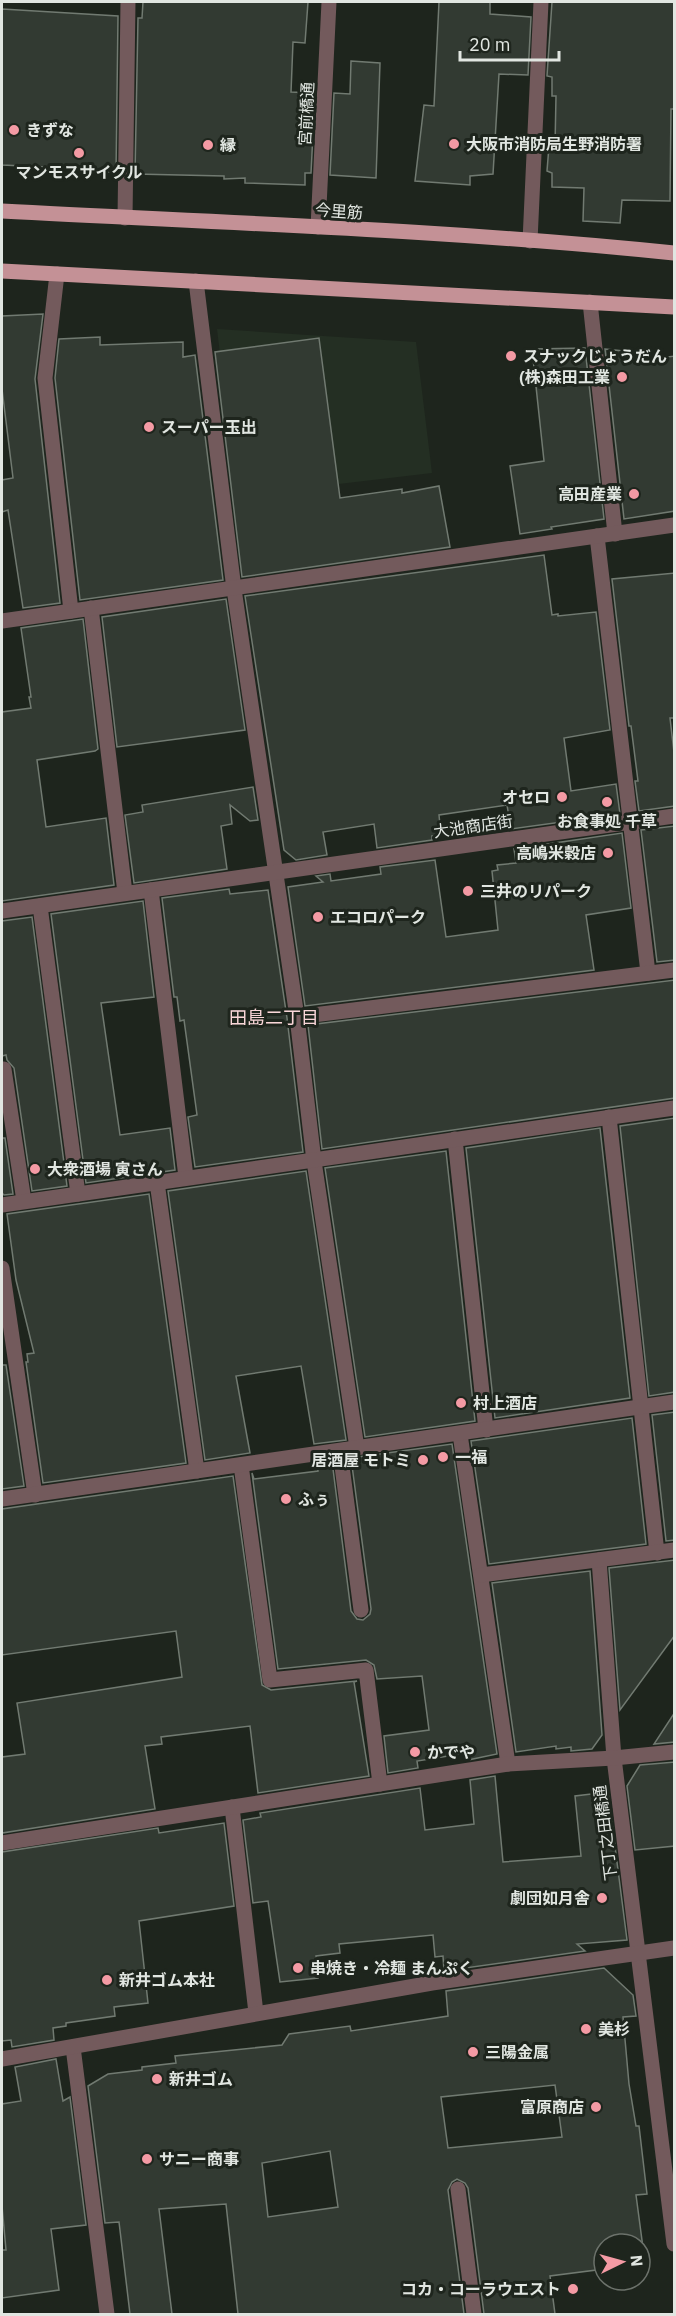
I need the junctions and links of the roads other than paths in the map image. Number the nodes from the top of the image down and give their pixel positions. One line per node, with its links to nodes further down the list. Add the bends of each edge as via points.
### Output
1 (128, 2): 5 (street)
2 (329, 2): 6 (street, 宮前橋通)
3 (541, 2): 7 (street)
4 (2, 211): 5 (main road, 今里筋)
5 (125, 218): 6 (main road, 今里筋)
6 (318, 227): 7 (main road, 今里筋)
7 (530, 241): 8 (main road, 今里筋)
8 (675, 253)
9 (2, 271): 10 (main road)
10 (57, 274): 11 (main road); 19 (street, via 45,378)
11 (196, 281): 12 (main road); 17 (street)
12 (590, 302): 13 (main road); 15 (street)
13 (675, 307)
14 (675, 525): 15 (street)
15 (615, 534): 16 (street)
16 (597, 536): 17 (street); 22 (street)
17 (234, 589): 18 (street); 23 (street)
18 (91, 608): 19 (street); 25 (street)
19 (72, 611): 20 (street)
20 (2, 621)
21 (675, 816): 22 (street, 大池商店街)
22 (630, 822): 23 (street, 大池商店街); 29 (street)
23 (276, 871): 24 (street, 大池商店街); 30 (street)
24 (151, 890): 25 (street, 大池商店街); 36 (street)
25 (125, 893): 26 (street, 大池商店街)
26 (40, 906): 27 (street, 大池商店街); 38 (street)
27 (2, 911)
28 (675, 970): 29 (street)
29 (648, 973): 30 (street)
30 (297, 1017): 35 (street)
31 (2, 1070): 39 (street)
32 (675, 1108): 33 (street)
33 (609, 1117): 34 (street); 43 (street)
34 (455, 1139): 35 (street); 44 (street)
35 (314, 1161): 36 (street); 46 (street)
36 (186, 1177): 37 (street)
37 (157, 1182): 38 (street); 49 (street)
38 (78, 1194): 39 (street)
39 (24, 1202): 40 (street)
40 (2, 1205)
41 (2, 1268): 50 (street)
42 (675, 1402): 43 (street)
43 (642, 1407): 44 (street); 53 (street)
44 (486, 1430): 45 (street)
45 (460, 1434): 46 (street); 55 (street)
46 (357, 1448): 47 (street)
47 (340, 1451): 48 (street); 56 (street)
48 (241, 1465): 49 (street); 60 (street, via 270,1680 366,1670)
49 (197, 1472): 50 (street)
50 (35, 1495): 51 (street)
51 (2, 1499)
52 (675, 1550): 53 (street)
53 (657, 1553): 54 (street)
54 (599, 1560): 55 (street); 58 (street, 下丁之田橋通)
55 (481, 1575): 59 (street)
56 (361, 1610)
57 (675, 1752): 58 (street)
58 (614, 1758): 59 (street); 64 (street, 下丁之田橋通)
59 (508, 1764): 60 (street)
60 (380, 1784): 61 (street)
61 (232, 1807): 62 (street); 65 (street)
62 (2, 1843)
63 (675, 1948): 64 (street)
64 (637, 1953): 65 (street); 69 (street, 下丁之田橋通)
65 (256, 2013): 66 (street)
66 (73, 2047): 67 (street); 70 (street)
67 (2, 2059)
68 (458, 2189): 71 (street)
69 (675, 2244)
70 (107, 2314)
71 (474, 2314)

